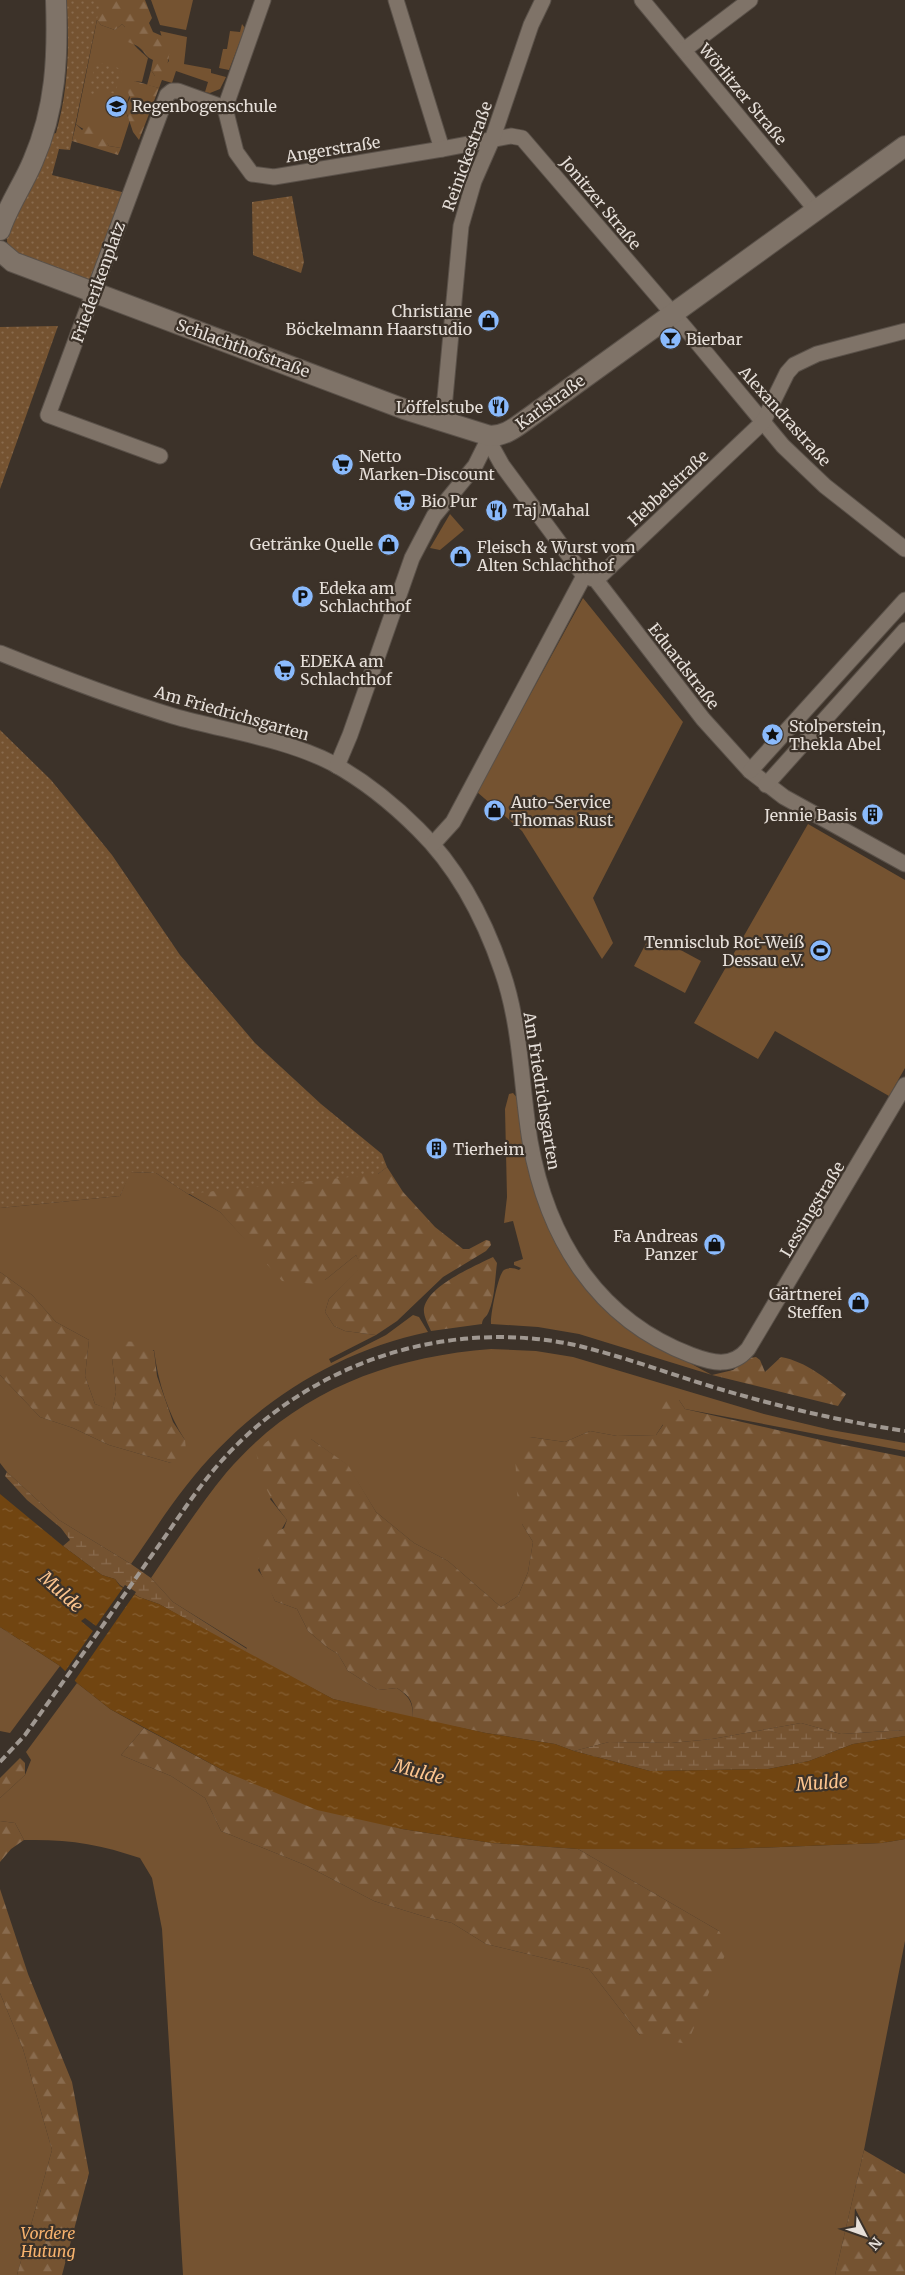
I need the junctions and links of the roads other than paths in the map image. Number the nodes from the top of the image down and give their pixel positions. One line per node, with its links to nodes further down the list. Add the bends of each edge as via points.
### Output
1 (56, 0): 13 (main road, via 56,74 50,113 34,160)
2 (263, 0): 8 (street)
3 (396, 0): 11 (street)
4 (543, 0): 9 (street, Reinickestraße, via 530,25)
5 (642, 0): 7 (street, Wörlitzer Straße)
6 (750, 0): 7 (street)
7 (684, 50): 12 (street, Wörlitzer Straße)
8 (225, 108): 11 (street, Angerstraße, via 236,152 252,174 274,177); 15 (street, Friederikenplatz, via 178,91 166,95)
9 (492, 140): 11 (street, Angerstraße); 16 (street, Jonitzer Straße, via 511,136 522,138); 18 (street, Reinickestraße, via 474,181 461,226 445,398)
10 (905, 146): 12 (main road, Karlstraße)
11 (442, 150)
12 (816, 210): 16 (main road, Karlstraße)
13 (0, 230)
14 (0, 251): 15 (main road, Schlachthofstraße, via 13,262)
15 (94, 293): 18 (main road, Schlachthofstraße); 21 (street, Friederikenplatz, via 48,415)
16 (673, 314): 19 (street, Alexandrastraße); 20 (main road, Karlstraße, via 512,430)
17 (905, 331): 19 (street, via 817,354 794,364)
18 (439, 420): 20 (main road, Schlachthofstraße)
19 (763, 422): 22 (street, Alexandrastraße, via 825,486); 23 (street, Hebbelstraße)
20 (490, 436): 23 (street, Eduardstraße, via 492,447 503,466); 27 (street, via 475,466 434,516 412,558)
21 (160, 456)
22 (905, 549)
23 (590, 578): 28 (street, Eduardstraße, via 702,719); 30 (street, via 453,822)
24 (905, 600): 28 (street)
25 (905, 630): 29 (street)
26 (0, 653): 27 (street, Am Friedrichsgarten, via 148,708 284,745)
27 (337, 766): 30 (street, Am Friedrichsgarten, via 384,799)
28 (750, 771): 29 (street, Eduardstraße)
29 (766, 784): 31 (street, Eduardstraße, via 814,815)
30 (433, 844): 33 (street, Am Friedrichsgarten, via 468,894 485,926 504,975 536,1170 553,1221 575,1262 622,1315 654,1337 705,1360 736,1360)
31 (905, 864)
32 (905, 1085): 33 (street, Lessingstraße)
33 (748, 1349)

